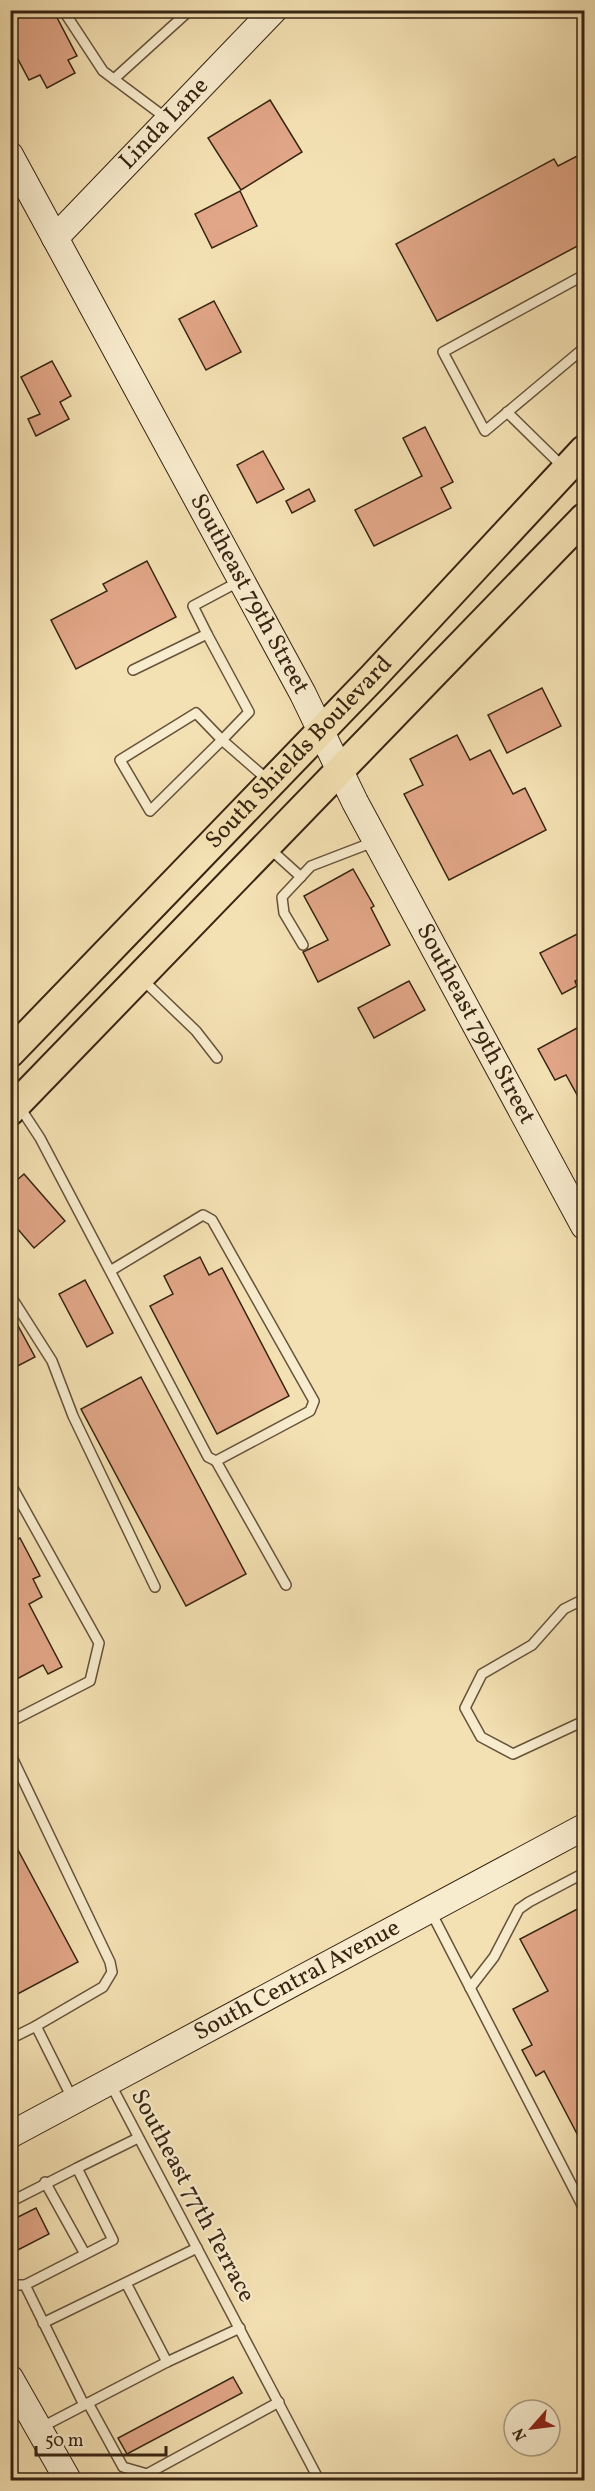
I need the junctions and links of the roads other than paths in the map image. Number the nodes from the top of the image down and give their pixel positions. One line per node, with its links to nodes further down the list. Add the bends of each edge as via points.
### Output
1 (63, 10): 4 (lane, via 91,55)
2 (190, 10): 4 (lane)
3 (274, 10): 5 (street, Linda Lane)
4 (114, 79): 5 (lane)
5 (168, 120): 7 (street, Linda Lane)
6 (10, 155): 7 (street, Southeast 79th Street)
7 (55, 238): 13 (street, Southeast 79th Street)
8 (585, 275): 10 (lane, via 443,352 486,431)
9 (585, 348): 10 (lane)
10 (507, 412): 11 (lane)
11 (575, 460): 16 (main road, South Shields Boulevard)
12 (585, 518): 18 (main road, South Shields Boulevard)
13 (241, 580): 14 (lane, via 193,606); 16 (street, Southeast 79th Street)
14 (207, 634): 15 (lane); 17 (lane, via 249,712)
15 (133, 670)
16 (321, 731): 18 (street, Southeast 79th Street); 19 (main road, South Shields Boulevard)
17 (222, 740): 17 (lane, via 150,812 120,760 196,714); 19 (lane)
18 (339, 770): 20 (street, Southeast 79th Street); 21 (main road, South Shields Boulevard)
19 (271, 783): 25 (main road, South Shields Boulevard)
20 (376, 841): 22 (lane, via 311,866); 28 (street, Southeast 79th Street)
21 (268, 846): 22 (lane); 24 (main road, South Shields Boulevard)
22 (301, 877): 23 (lane, via 282,897 284,913)
23 (303, 945)
24 (140, 978): 26 (lane, via 196,1031); 27 (main road, South Shields Boulevard)
25 (10, 1053)
26 (217, 1059)
27 (14, 1107): 29 (lane, via 40,1138)
28 (585, 1226)
29 (110, 1271): 31 (lane, via 208,1457); 31 (lane, via 203,1215 212,1220 308,1390 314,1401 310,1411)
30 (10, 1295): 34 (lane, via 52,1361 73,1416)
31 (216, 1461): 33 (lane)
32 (10, 1483): 37 (lane, via 99,1643 90,1681)
33 (286, 1585)
34 (155, 1587)
35 (585, 1599): 36 (lane, via 564,1609 532,1645 482,1674 465,1708 481,1737 513,1754)
36 (585, 1721)
37 (10, 1722)
38 (10, 1753): 43 (lane, via 112,1972 103,1987)
39 (585, 1827): 41 (street, South Central Avenue)
40 (585, 1873): 42 (lane, via 519,1909 494,1957)
41 (430, 1910): 42 (lane); 45 (street, South Central Avenue)
42 (470, 1989): 52 (lane)
43 (36, 2026): 44 (lane); 46 (lane)
44 (10, 2039)
45 (110, 2083): 46 (street, South Central Avenue); 48 (lane, Southeast 77th Terrace)
46 (74, 2102): 47 (street, South Central Avenue)
47 (10, 2136)
48 (138, 2138): 49 (lane); 53 (lane, Southeast 77th Terrace)
49 (77, 2168): 50 (lane); 54 (lane, via 113,2240)
50 (45, 2182): 51 (lane); 54 (lane)
51 (10, 2202)
52 (585, 2209)
53 (197, 2248): 55 (lane); 59 (lane, Southeast 77th Terrace)
54 (85, 2254): 57 (lane)
55 (126, 2283): 58 (lane); 60 (lane)
56 (10, 2285): 57 (lane)
57 (25, 2285): 58 (lane)
58 (43, 2323): 63 (lane)
59 (240, 2328): 60 (lane, Southeast 77th Terrace); 62 (lane, Southeast 77th Terrace)
60 (167, 2362): 63 (lane, Southeast 77th Terrace)
61 (10, 2378): 64 (street)
62 (279, 2402): 63 (lane, via 147,2474 123,2467); 66 (lane, Southeast 77th Terrace)
63 (86, 2404): 64 (lane, Southeast 77th Terrace)
64 (38, 2429): 65 (street)
65 (68, 2481)
66 (319, 2481)

